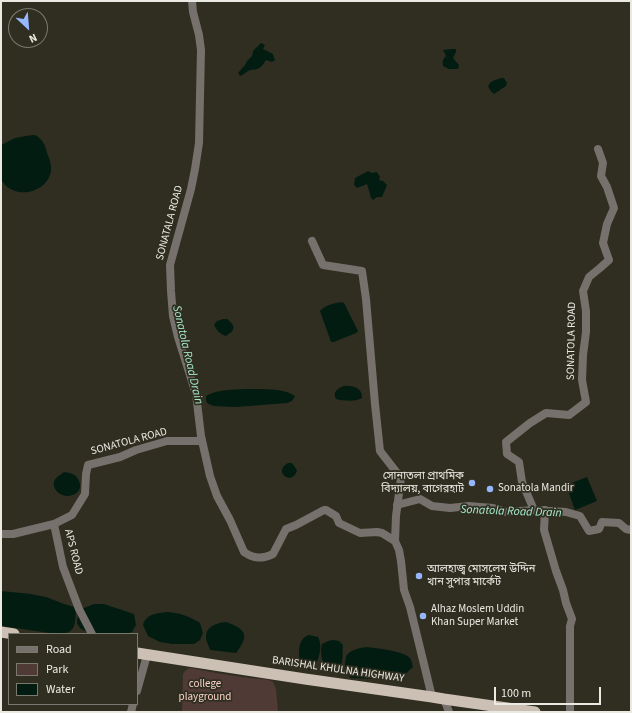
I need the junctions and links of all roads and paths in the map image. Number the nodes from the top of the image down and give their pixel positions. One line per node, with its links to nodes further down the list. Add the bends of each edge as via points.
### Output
1 (192, 1): 4 (street, SONATALA ROAD, via 201,50 199,143 191,189 170,265 173,316 196,394)
2 (598, 149): 6 (street, SONATOLA ROAD, via 603,163 601,176 614,208 603,243 609,260 589,277 583,291 586,325 582,380 586,402 569,415 546,413 506,442 507,454 519,462 522,482)
3 (312, 241): 5 (street, via 323,265 362,271 380,451 401,478)
4 (202, 441): 8 (street, SONATOLA ROAD, via 167,441 88,465 85,494 72,515); 11 (street, SONATALA ROAD, via 217,496 247,554 260,558 273,554 286,529 324,510 336,516 339,523 360,534 377,532)
5 (398, 505): 6 (street, via 420,499 432,506 450,508 469,506 506,512); 11 (street)
6 (534, 510): 7 (street)
7 (546, 510): 9 (street, via 580,516 589,531 599,529 602,522 619,523 626,530); 19 (street, via 544,530 572,619)
8 (54, 524): 10 (street, APS ROAD, via 13,534); 12 (street, APS ROAD, via 63,567)
9 (631, 530)
10 (1, 534)
11 (395, 541): 15 (street, via 399,550 404,590)
12 (91, 633)
13 (142, 654): 14 (street); 15 (highway, BARISHAL KHULNA HIGHWAY)
14 (138, 684)
15 (432, 697): 16 (highway, BARISHAL KHULNA HIGHWAY)
16 (444, 699): 17 (street); 18 (highway, BARISHAL KHULNA HIGHWAY)
17 (449, 712)
18 (535, 712)
19 (570, 712)

